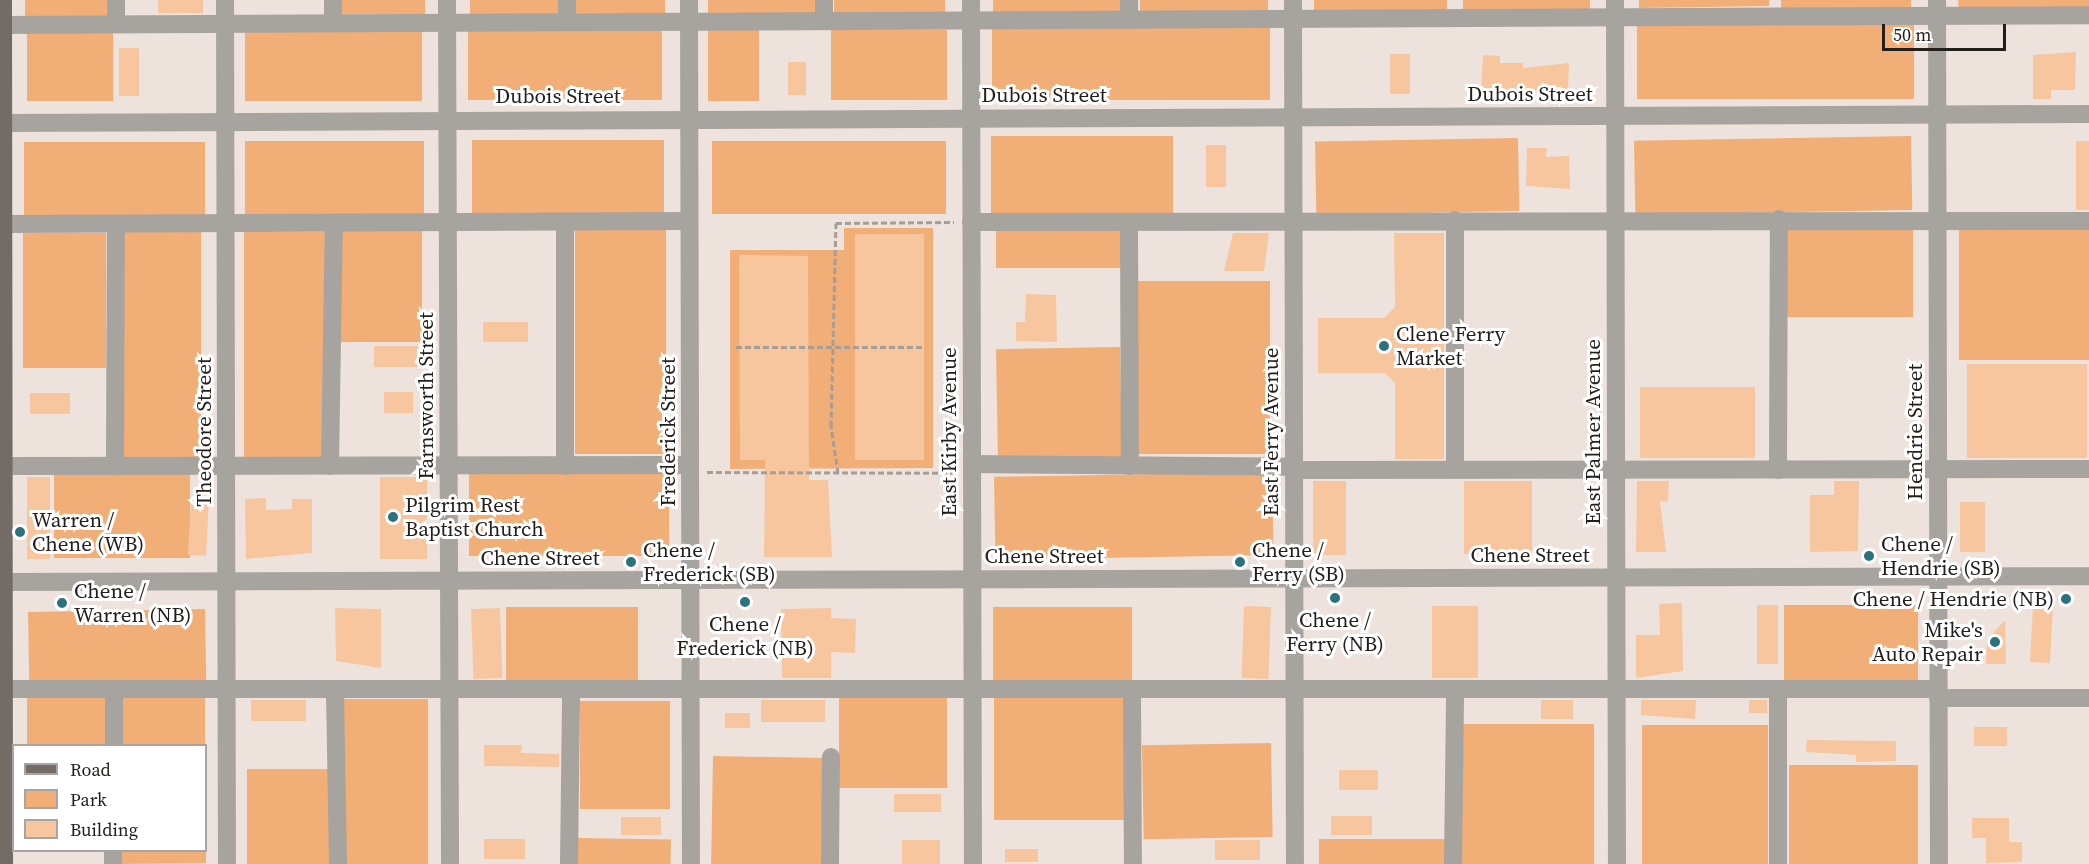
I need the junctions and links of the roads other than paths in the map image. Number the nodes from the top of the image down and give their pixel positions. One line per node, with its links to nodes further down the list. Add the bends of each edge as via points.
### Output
1 (3, 0): 27 (main road)
2 (116, 0): 25 (street)
3 (225, 0): 26 (street, Theodore Street)
4 (333, 0): 23 (street)
5 (447, 0): 24 (street, Farnsworth Street)
6 (567, 0): 21 (street)
7 (689, 0): 22 (street, Frederick Street)
8 (824, 0): 19 (street)
9 (970, 0): 20 (street, East Kirby Avenue)
10 (1129, 0): 18 (street)
11 (1293, 0): 17 (street, East Ferry Avenue)
12 (1777, 8): 13 (street); 15 (street)
13 (1937, 8): 16 (street); 29 (street, Hendrie Street)
14 (1456, 9): 15 (street); 17 (street)
15 (1615, 9): 30 (street, East Palmer Avenue)
16 (2089, 15)
17 (1293, 19): 18 (street); 31 (street, East Ferry Avenue)
18 (1129, 20): 20 (street)
19 (824, 21): 20 (street); 22 (street)
20 (971, 21): 33 (street, East Kirby Avenue)
21 (567, 22): 22 (street); 24 (street)
22 (689, 22): 32 (street, Frederick Street)
23 (333, 23): 24 (street); 26 (street)
24 (447, 23): 34 (street, Farnsworth Street)
25 (116, 24): 26 (street); 27 (street)
26 (225, 24): 35 (street, Theodore Street)
27 (2, 25): 36 (main road)
28 (2089, 114): 29 (street, Dubois Street)
29 (1937, 115): 30 (street, Dubois Street); 40 (street, Hendrie Street)
30 (1615, 116): 31 (street, Dubois Street); 37 (street, East Palmer Avenue)
31 (1293, 117): 33 (street, Dubois Street); 42 (street, East Ferry Avenue)
32 (689, 118): 33 (street, Dubois Street); 34 (street, Dubois Street); 41 (street, Frederick Street)
33 (971, 118): 44 (street, East Kirby Avenue)
34 (447, 119): 35 (street, Dubois Street); 51 (street, Farnsworth Street)
35 (226, 121): 36 (street, Dubois Street); 49 (street, Theodore Street)
36 (2, 123): 47 (main road)
37 (1615, 218): 38 (street); 39 (street); 63 (street, East Palmer Avenue)
38 (1779, 219): 40 (street); 65 (street)
39 (1455, 220): 42 (street); 62 (street)
40 (1937, 220): 43 (street); 66 (street, Hendrie Street)
41 (689, 221): 46 (street); 59 (street, Frederick Street)
42 (1293, 221): 45 (street); 60 (street, East Ferry Avenue)
43 (2089, 221)
44 (971, 222): 45 (street); 61 (street, East Kirby Avenue)
45 (1129, 222): 57 (street)
46 (565, 223): 51 (street); 56 (street)
47 (2, 224): 48 (street); 52 (main road)
48 (116, 224): 49 (street); 53 (street)
49 (226, 224): 50 (street); 58 (street, Theodore Street)
50 (334, 224): 51 (street); 54 (street)
51 (448, 225): 55 (street, Farnsworth Street)
52 (2, 466): 53 (street); 74 (main road)
53 (115, 466): 58 (street)
54 (330, 466): 55 (street); 58 (street)
55 (449, 466): 56 (street); 73 (street, Farnsworth Street)
56 (565, 466): 59 (street)
57 (1130, 466): 60 (street); 61 (street)
58 (226, 467): 75 (street, Theodore Street)
59 (690, 468): 72 (street, Frederick Street)
60 (1294, 468): 62 (street); 70 (street, East Ferry Avenue)
61 (972, 469): 71 (street, East Kirby Avenue)
62 (1455, 469): 63 (street)
63 (1616, 469): 65 (street); 69 (street, East Palmer Avenue)
64 (2089, 469): 66 (street)
65 (1778, 470): 66 (street)
66 (1938, 471): 67 (street, Hendrie Street)
67 (1938, 576): 68 (street, Chene Street); 69 (street, Chene Street); 89 (street, Hendrie Street)
68 (2089, 576)
69 (1616, 577): 70 (street, Chene Street); 79 (street, East Palmer Avenue)
70 (1294, 578): 71 (street, Chene Street); 87 (street, East Ferry Avenue)
71 (972, 579): 72 (street, Chene Street); 86 (street, East Kirby Avenue)
72 (691, 580): 73 (street, Chene Street); 88 (street, Frederick Street)
73 (449, 581): 75 (street, Chene Street); 81 (street, Farnsworth Street)
74 (2, 582): 75 (street, Chene Street); 76 (main road)
75 (226, 582): 83 (street, Theodore Street)
76 (3, 689): 80 (street); 93 (main road)
77 (1778, 689): 79 (street); 89 (street); 105 (street)
78 (1132, 690): 86 (street); 87 (street); 101 (street)
79 (1617, 690): 82 (street); 104 (street, East Palmer Avenue)
80 (114, 691): 83 (street); 91 (street)
81 (449, 691): 84 (street); 85 (street); 96 (street, Farnsworth Street)
82 (1455, 691): 87 (street); 103 (street)
83 (227, 692): 84 (street); 94 (street, Theodore Street)
84 (335, 692): 95 (street)
85 (572, 692): 88 (street); 97 (street)
86 (973, 692): 88 (street); 100 (street, East Kirby Avenue)
87 (1294, 692): 102 (street, East Ferry Avenue)
88 (691, 693): 98 (street, Frederick Street)
89 (1938, 694): 90 (street); 106 (street, Hendrie Street)
90 (2089, 698)
91 (114, 744)
92 (831, 757): 99 (street)
93 (4, 864)
94 (227, 864)
95 (338, 864)
96 (450, 864)
97 (569, 864)
98 (691, 864)
99 (830, 864)
100 (973, 864)
101 (1132, 864)
102 (1295, 864)
103 (1454, 864)
104 (1617, 864)
105 (1778, 864)
106 (1939, 864)

